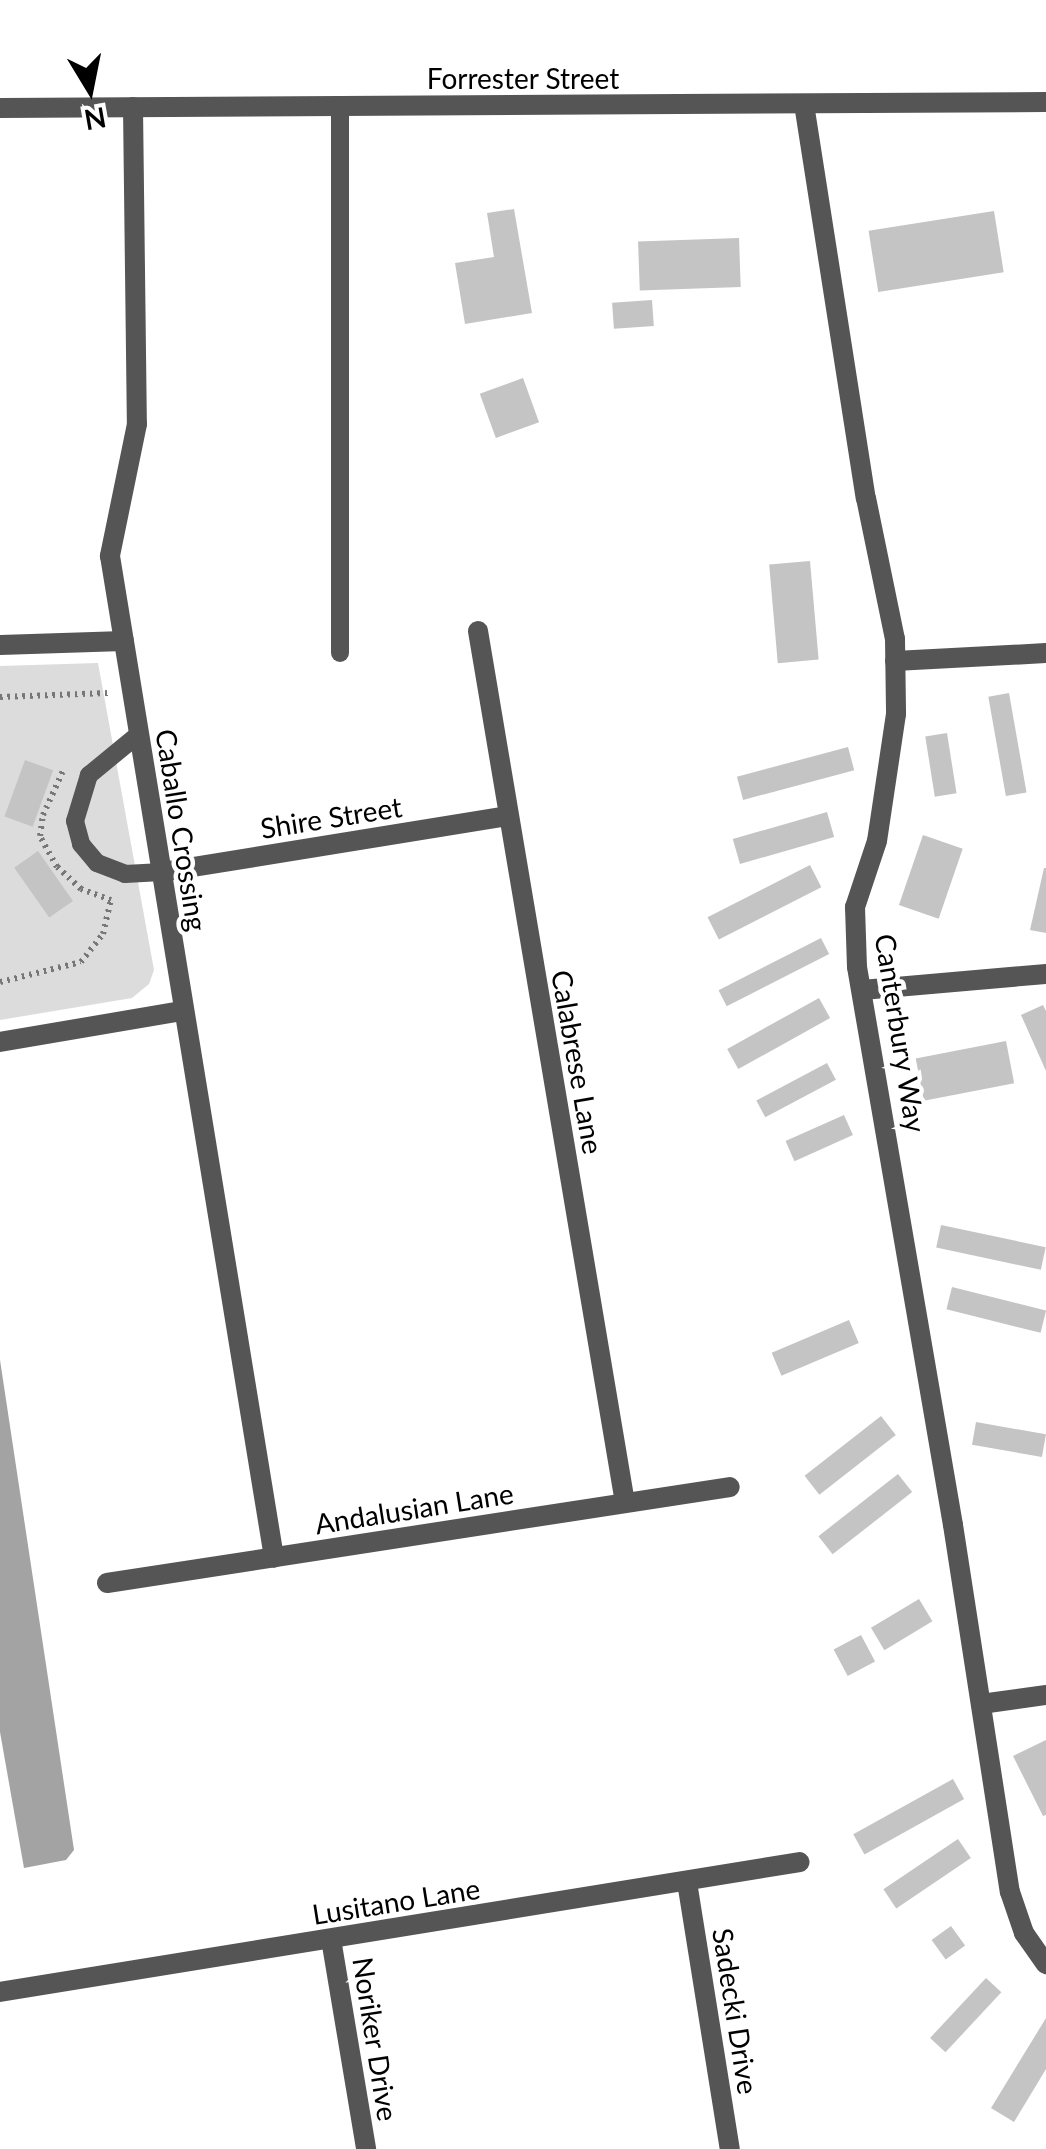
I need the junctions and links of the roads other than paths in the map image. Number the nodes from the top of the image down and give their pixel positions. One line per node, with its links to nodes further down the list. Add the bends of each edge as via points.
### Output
1 (1046, 102): 2 (street, Forrester Street)
2 (804, 104): 3 (street, Forrester Street); 11 (street, Canterbury Way)
3 (340, 106): 4 (street, Forrester Street); 9 (lane)
4 (133, 107): 5 (street, Forrester Street); 7 (street, Caballo Crossing, via 137,424 110,556)
5 (0, 108)
6 (478, 631): 13 (street, Calabrese Lane)
7 (124, 641): 8 (street); 12 (street, Caballo Crossing)
8 (0, 645)
9 (340, 653)
10 (1046, 653): 11 (street)
11 (895, 661): 16 (street, Canterbury Way, via 896,714 877,841 856,906)
12 (139, 734): 14 (street, Caballo Crossing); 14 (lane, via 89,775 75,821 81,844 97,864 125,874)
13 (508, 816): 14 (street, Shire Street); 20 (street, Calabrese Lane)
14 (162, 872): 17 (street, Caballo Crossing)
15 (1046, 974): 16 (street)
16 (862, 990): 24 (street, Canterbury Way)
17 (182, 1011): 18 (street); 21 (street, Caballo Crossing)
18 (0, 1042)
19 (730, 1488): 20 (street, Andalusian Lane)
20 (625, 1503): 21 (street, Andalusian Lane)
21 (274, 1558): 22 (street, Andalusian Lane)
22 (107, 1584)
23 (1046, 1695): 24 (street)
24 (981, 1704): 28 (street, Canterbury Way, via 1010,1892 1024,1933)
25 (800, 1862): 26 (street, Lusitano Lane)
26 (687, 1882): 27 (street, Lusitano Lane); 31 (street, Sadecki Drive)
27 (331, 1939): 29 (street, Lusitano Lane); 30 (street, Noriker Drive)
28 (1046, 1964)
29 (0, 1992)
30 (366, 2149)
31 (730, 2149)

